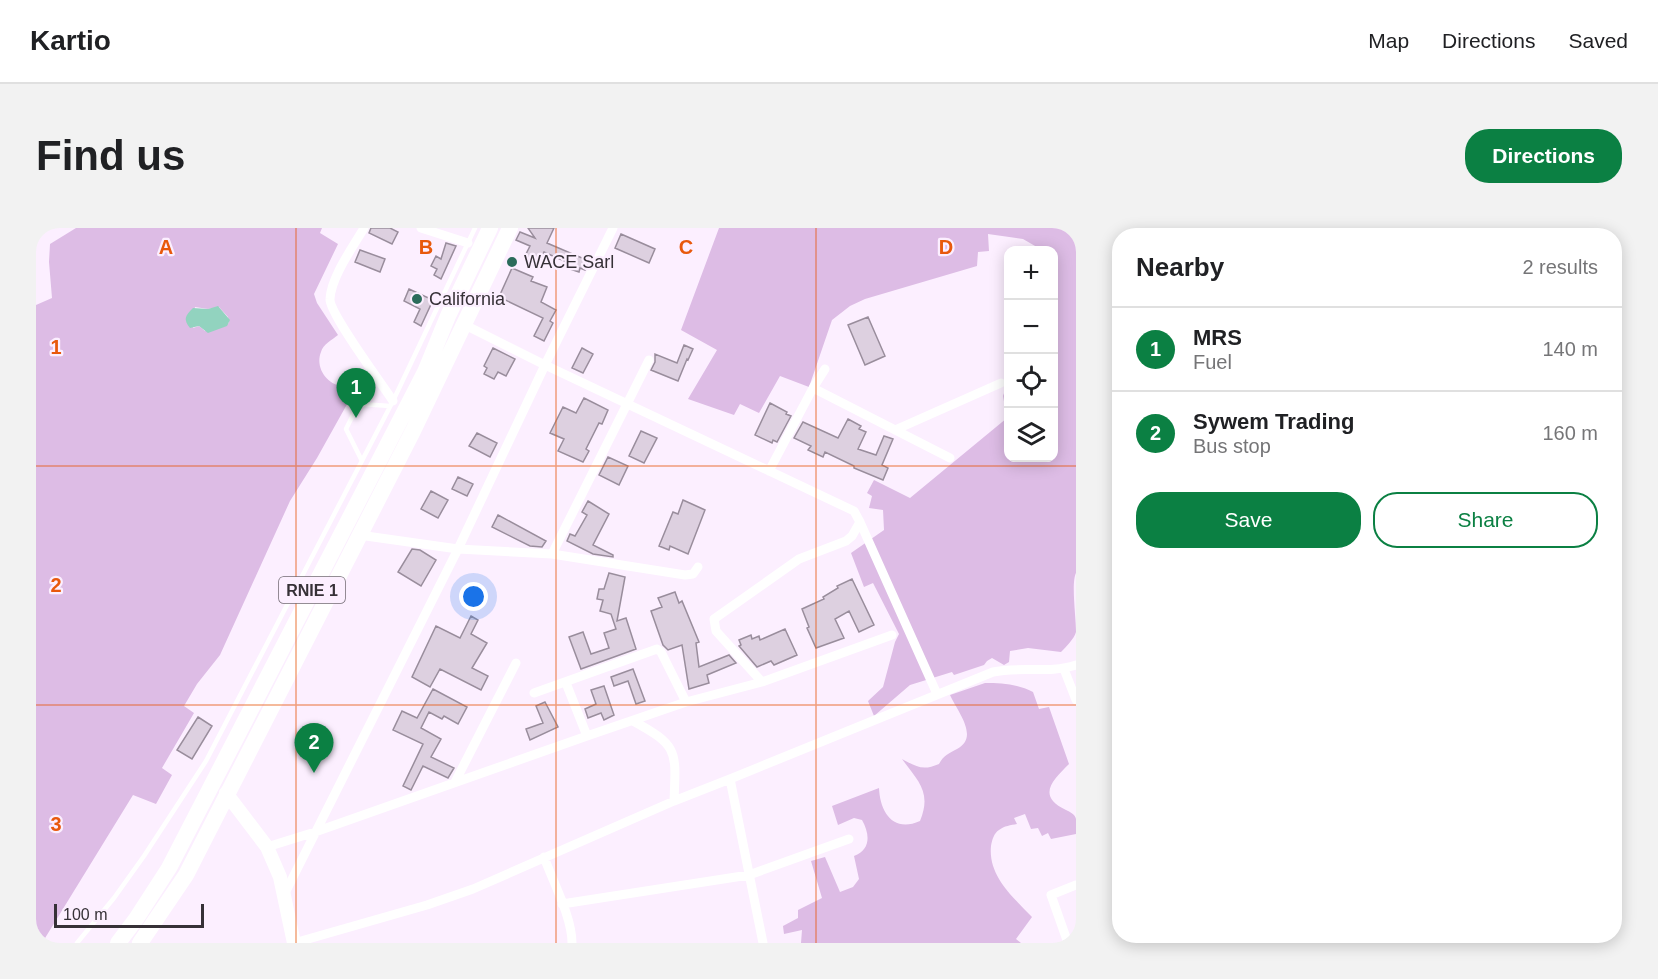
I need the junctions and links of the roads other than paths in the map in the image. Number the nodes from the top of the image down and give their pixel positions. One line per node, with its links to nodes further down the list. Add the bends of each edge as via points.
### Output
1 (364, 228): 15 (street, via 333,284 329,301)
2 (421, 228): 7 (street)
3 (475, 228): 7 (lane)
4 (490, 228): 50 (highway, RNIE 1, via 415,392 175,857)
5 (510, 228): 8 (highway, RNIE 1)
6 (613, 228): 10 (street)
7 (468, 243): 15 (lane)
8 (465, 325): 10 (street); 21 (highway, RNIE 1)
9 (649, 360): 14 (street)
10 (545, 365): 14 (street); 22 (street)
11 (825, 369): 13 (street)
12 (1001, 383): 16 (street)
13 (813, 388): 16 (street); 19 (street)
14 (626, 402): 19 (street); 23 (street)
15 (392, 404): 18 (lane); 18 (lane, via 357,407 346,429)
16 (895, 430): 17 (street)
17 (950, 458)
18 (362, 461): 49 (lane, via 206,761 138,864)
19 (769, 471): 20 (street, via 854,511)
20 (860, 522): 29 (street, via 846,541 799,559 714,619 716,631); 32 (street)
21 (359, 535): 22 (street); 39 (highway, RNIE 1)
22 (459, 549): 23 (street); 41 (street)
23 (552, 554): 24 (street, via 685,575 693,574)
24 (698, 567)
25 (892, 635): 29 (street)
26 (516, 663): 38 (street)
27 (1076, 664): 28 (street)
28 (1064, 669): 32 (street, via 1010,668); 33 (street)
29 (762, 681): 34 (street)
30 (567, 682): 31 (street); 34 (street, via 657,649); 36 (street)
31 (534, 693)
32 (937, 694): 37 (street)
33 (1076, 700)
34 (686, 702): 35 (street)
35 (633, 721): 36 (street); 40 (street, via 654,732 674,752)
36 (587, 736): 38 (street)
37 (730, 779): 40 (street); 45 (street)
38 (455, 782): 41 (street)
39 (226, 793): 43 (main road); 51 (highway, RNIE 1, via 186,875)
40 (674, 801): 44 (street)
41 (315, 832): 43 (street); 47 (street)
42 (849, 839): 45 (street)
43 (267, 847): 47 (main road)
44 (544, 857): 48 (street); 52 (street, via 473,889)
45 (749, 875): 48 (street); 54 (street)
46 (1076, 885): 55 (street, via 1051,895)
47 (284, 895): 52 (main road)
48 (562, 904): 53 (street)
49 (77, 943)
50 (118, 943)
51 (140, 943)
52 (293, 943)
53 (572, 943)
54 (763, 943)
55 (1068, 943)

